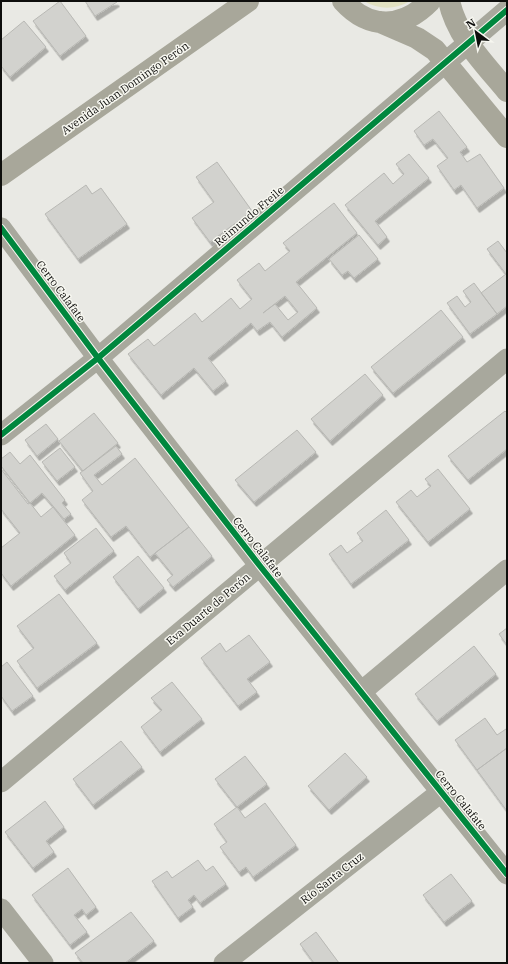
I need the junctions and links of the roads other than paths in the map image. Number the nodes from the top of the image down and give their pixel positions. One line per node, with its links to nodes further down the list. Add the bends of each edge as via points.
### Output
1 (248, 1): 11 (street, Avenida Juan Domingo Perón)
2 (343, 1): 6 (street, via 359,16)
3 (430, 1): 6 (street, via 413,16 397,21)
4 (449, 1): 7 (street, via 455,21)
5 (507, 10): 7 (street, Reimundo Freile)
6 (380, 22): 8 (street, via 429,45)
7 (467, 42): 8 (street, Reimundo Freile); 9 (street)
8 (446, 61): 10 (street); 13 (street, Reimundo Freile)
9 (507, 91)
10 (507, 137)
11 (1, 175)
12 (1, 228): 13 (street, Cerro Calafate)
13 (98, 358): 15 (street, Reimundo Freile); 16 (street, Cerro Calafate)
14 (507, 359): 16 (street, Eva Duarte de Perón)
15 (1, 435)
16 (260, 566): 18 (street, Cerro Calafate); 19 (street, Eva Duarte de Perón)
17 (507, 570): 18 (street)
18 (362, 692): 20 (street, Cerro Calafate)
19 (1, 782)
20 (441, 792): 21 (street, Cerro Calafate); 24 (street, Río Santa Cruz)
21 (507, 874)
22 (1, 910): 23 (street)
23 (43, 963)
24 (224, 963)

